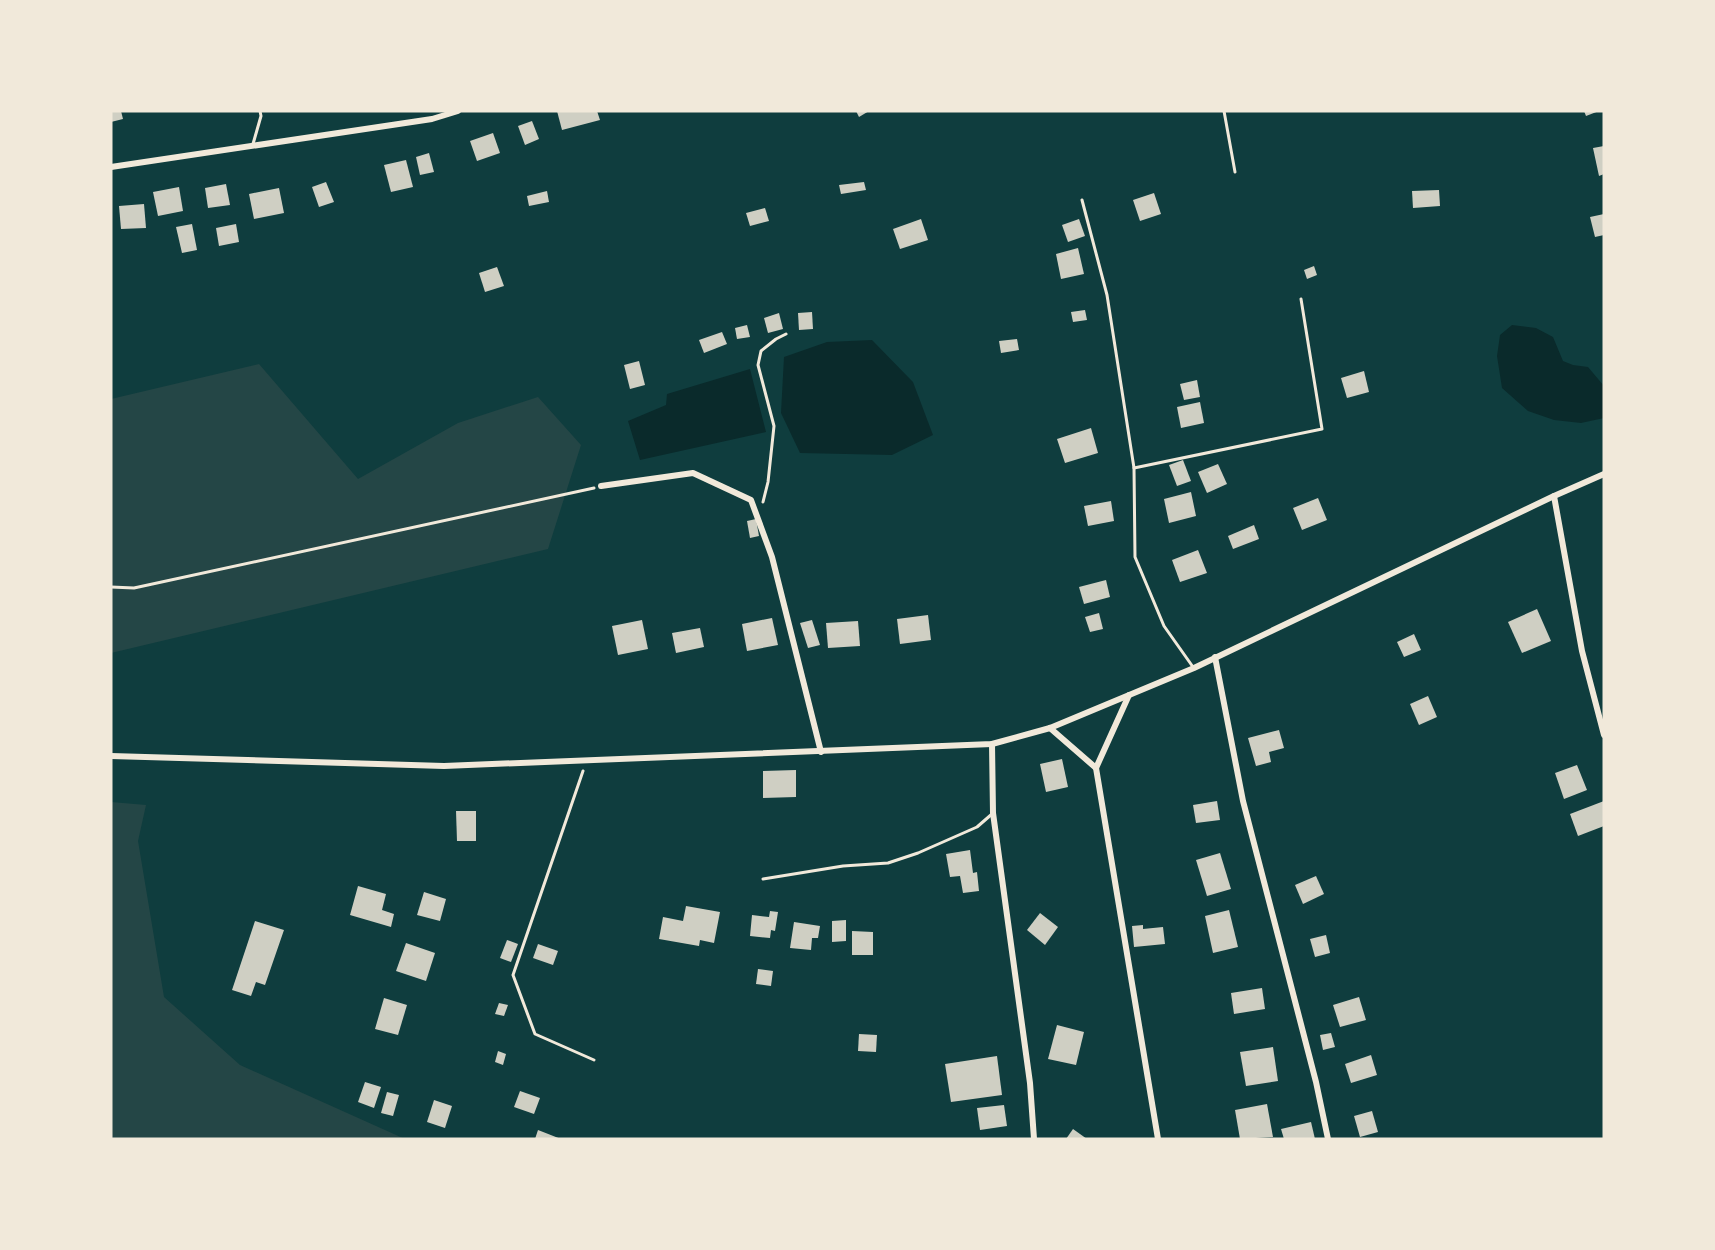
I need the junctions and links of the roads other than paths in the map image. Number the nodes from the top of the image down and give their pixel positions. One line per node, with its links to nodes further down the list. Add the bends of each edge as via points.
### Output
1 (260, 111): 4 (lane)
2 (458, 111): 4 (street)
3 (1224, 111): 6 (lane)
4 (252, 146): 5 (street)
5 (111, 167)
6 (1235, 172)
7 (1082, 200): 9 (lane, via 1107,295)
8 (1301, 298): 9 (lane, via 1322,429)
9 (1134, 468): 14 (lane, via 1135,557 1164,626)
10 (1604, 474): 12 (street)
11 (601, 486): 19 (street, via 693,473 751,500 772,556)
12 (1554, 496): 13 (street); 17 (street, via 1582,651)
13 (1215, 657): 14 (street); 26 (street, via 1244,801)
14 (1194, 668): 15 (street)
15 (1129, 695): 16 (street); 21 (street)
16 (1050, 728): 18 (street); 21 (street)
17 (1604, 735)
18 (992, 744): 19 (street); 22 (street)
19 (821, 752): 20 (street, via 444,765)
20 (111, 756)
21 (1096, 768): 25 (street)
22 (993, 813): 23 (lane, via 977,827 888,863); 24 (street, via 1030,1083)
23 (763, 879)
24 (1034, 1139)
25 (1158, 1139)
26 (1328, 1139)

